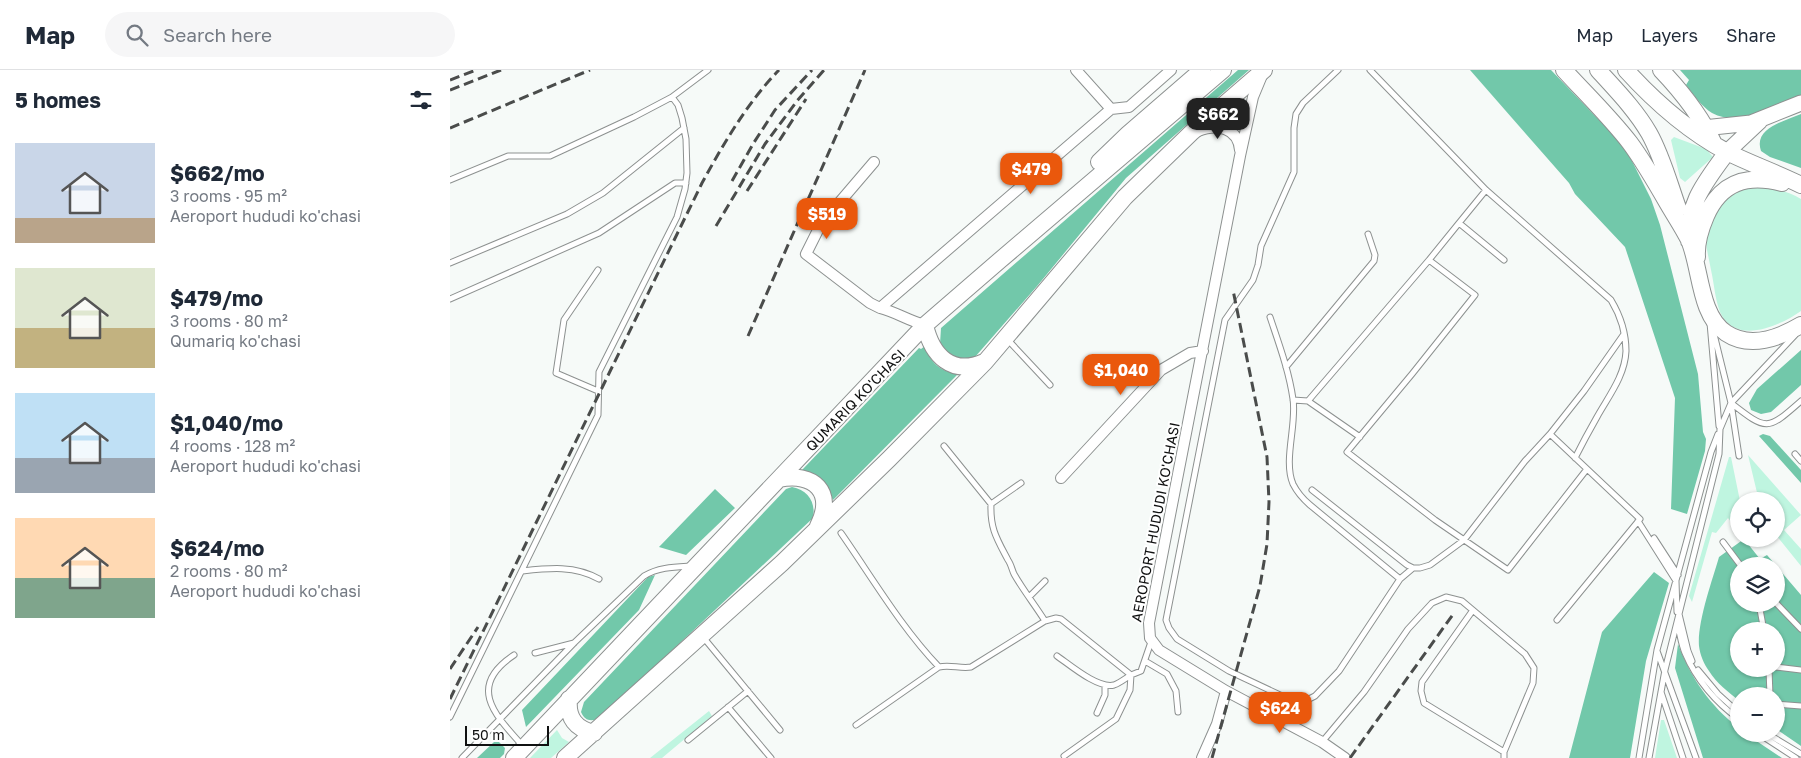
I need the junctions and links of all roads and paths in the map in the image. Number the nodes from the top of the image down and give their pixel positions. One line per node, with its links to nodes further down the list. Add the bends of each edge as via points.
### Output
1 (708, 70): 13 (lane)
2 (1076, 70): 15 (street)
3 (1171, 70): 15 (street, via 1128,107)
4 (1202, 70): 31 (main road, via 1128,134)
5 (1223, 70): 31 (main road, QUMARIQ KO'CHASI)
6 (1264, 70): 19 (main road); 21 (street, AEROPORT HUDUDI KO'CHASI, via 1253,97)
7 (1338, 70): 82 (lane, via 1303,103 1296,114 1294,172 1260,246 1253,280 1225,320 1166,620 1177,639 1229,672 1295,702 1305,701 1315,696 1339,671)
8 (1370, 70): 27 (lane)
9 (1564, 70): 30 (main road, via 1631,144)
10 (1598, 70): 30 (main road, via 1633,109 1649,133 1664,166)
11 (1626, 70): 18 (main road, via 1663,108)
12 (1661, 70): 18 (main road, via 1686,99)
13 (672, 97): 17 (lane, via 678,105); 23 (lane, via 550,156 508,156)
14 (1801, 103): 16 (main road)
15 (1111, 109): 37 (street)
16 (1761, 120): 18 (main road); 20 (main road)
17 (684, 128): 24 (lane); 34 (lane, via 596,197 560,217)
18 (1699, 129): 20 (main road)
19 (1191, 133): 21 (street, via 1216,127 1228,130 1238,139); 47 (main road, via 1125,197)
20 (1720, 148): 25 (main road); 30 (main road, via 1696,198)
21 (1240, 156): 48 (street, AEROPORT HUDUDI KO'CHASI)
22 (874, 162): 39 (street, via 821,224 806,254)
23 (450, 180)
24 (686, 184): 38 (lane, via 676,183 599,233); 52 (lane, via 677,216 599,372)
25 (1801, 185)
26 (1801, 189): 35 (main road, via 1762,179 1745,180 1729,186 1714,201 1702,225 1697,241)
27 (1486, 190): 28 (lane); 46 (lane, via 1611,300)
28 (1459, 223): 32 (lane); 33 (lane)
29 (1368, 234): 50 (lane, via 1374,261)
30 (1689, 241): 35 (main road)
31 (999, 260): 44 (main road, QUMARIQ KO'CHASI)
32 (1429, 260): 54 (lane); 59 (lane, via 1475,295)
33 (1504, 260)
34 (450, 263)
35 (1697, 268): 40 (main road)
36 (598, 270): 52 (lane, via 564,320 556,373)
37 (898, 292): 39 (street); 41 (street)
38 (450, 299)
39 (880, 308): 41 (street)
40 (1708, 310): 43 (main road, via 1726,333 1748,341 1772,339); 56 (lane); 57 (lane)
41 (894, 311): 44 (street)
42 (1270, 317): 50 (lane)
43 (1801, 324)
44 (925, 325): 49 (main road, via 936,352 950,364 967,367); 67 (main road, QUMARIQ KO'CHASI)
45 (1801, 329): 56 (lane)
46 (1624, 333): 58 (lane); 63 (lane, via 1626,352 1620,376)
47 (1006, 338): 49 (main road); 51 (lane)
48 (1203, 351): 66 (street, via 1190,353 1161,370); 93 (street, AEROPORT HUDUDI KO'CHASI, via 1149,623 1148,633)
49 (985, 362): 72 (main road)
50 (1286, 367): 53 (lane)
51 (1050, 384)
52 (598, 391): 79 (lane, via 598,415)
53 (1294, 400): 54 (lane); 82 (lane, via 1290,471 1300,496)
54 (1308, 401): 59 (lane)
55 (1801, 401): 56 (lane, via 1779,420 1768,424 1754,421)
56 (1730, 403): 57 (lane); 62 (lane)
57 (1720, 429): 80 (lane); 87 (lane, via 1719,454)
58 (1550, 434): 63 (lane); 74 (lane)
59 (1360, 437): 74 (lane, via 1348,452)
60 (944, 446): 70 (lane)
61 (1795, 454): 64 (lane)
62 (1740, 456)
63 (1575, 458): 65 (lane)
64 (1801, 460)
65 (1587, 469): 71 (lane); 74 (lane, via 1508,570)
66 (1061, 478)
67 (779, 479): 72 (main road, via 790,476 805,478 820,490 825,506); 77 (main road, QUMARIQ KO'CHASI)
68 (1022, 483): 70 (lane)
69 (1312, 490): 78 (lane)
70 (991, 504): 84 (lane, via 993,531)
71 (1639, 520): 80 (lane); 88 (lane)
72 (817, 528): 92 (main road)
73 (841, 533): 100 (lane, via 906,629)
74 (1464, 540): 78 (lane, via 1430,565)
75 (1723, 542): 76 (lane)
76 (1734, 557)
77 (697, 565): 94 (lane, via 652,570); 109 (main road, QUMARIQ KO'CHASI)
78 (1413, 568): 82 (lane)
79 (522, 570): 81 (lane, via 569,568); 117 (lane)
80 (1677, 578): 87 (lane); 90 (lane); 95 (lane)
81 (600, 579)
82 (1400, 579)
83 (1045, 580): 84 (lane)
84 (1029, 597): 89 (lane)
85 (1473, 610): 123 (lane, via 1462,601 1446,597 1432,603 1408,629 1364,692); 128 (lane, via 1525,654 1534,668 1533,683); 128 (lane, via 1422,682 1420,692 1424,703)
86 (1785, 612): 91 (lane)
87 (1678, 613): 90 (lane); 110 (lane, via 1694,664 1709,685)
88 (1558, 620)
89 (1045, 621): 100 (lane, via 971,667); 104 (lane, via 1061,619)
90 (1677, 621): 102 (lane); 114 (lane, via 1684,652 1697,675 1714,698)
91 (1801, 629)
92 (701, 635): 107 (lane); 121 (main road)
93 (1152, 641): 99 (lane); 108 (street, AEROPORT HUDUDI KO'CHASI, via 1159,650)
94 (574, 642): 96 (lane); 118 (lane)
95 (1657, 650): 102 (lane); 135 (lane)
96 (535, 653)
97 (514, 655): 118 (lane, via 500,664 488,692 492,709)
98 (1057, 656): 105 (lane)
99 (1145, 661): 104 (lane, via 1141,671); 115 (lane, via 1167,674 1176,691)
100 (939, 667): 119 (lane)
101 (1785, 669): 103 (lane)
102 (1665, 670): 106 (lane); 138 (lane)
103 (1801, 670)
104 (1131, 675): 105 (lane, via 1114,685); 129 (lane, via 1130,690 1116,719)
105 (1105, 686): 116 (lane)
106 (1660, 690): 136 (lane); 137 (lane)
107 (748, 691): 113 (lane); 120 (lane)
108 (1226, 691): 123 (street, AEROPORT HUDUDI KO'CHASI); 133 (street, via 1217,724)
109 (569, 699): 121 (main road, via 571,719 585,731); 126 (main road, QUMARIQ KO'CHASI)
110 (1730, 705)
111 (1785, 705): 112 (lane)
112 (1801, 706)
113 (728, 707): 122 (lane); 132 (lane)
114 (1730, 711)
115 (1178, 712)
116 (1097, 713)
117 (450, 717)
118 (500, 720): 126 (lane); 130 (lane)
119 (856, 725)
120 (780, 730)
121 (594, 733): 131 (main road)
122 (688, 740)
123 (1322, 742): 134 (street, AEROPORT HUDUDI KO'CHASI)
124 (1771, 742): 139 (lane)
125 (1781, 742): 127 (lane)
126 (519, 752)
127 (1801, 754)
128 (1504, 755)
129 (1064, 756)
130 (462, 758)
131 (565, 758)
132 (771, 758)
133 (1202, 758)
134 (1345, 758)
135 (1639, 758)
136 (1649, 758)
137 (1683, 758)
138 (1696, 758)
139 (1796, 758)

